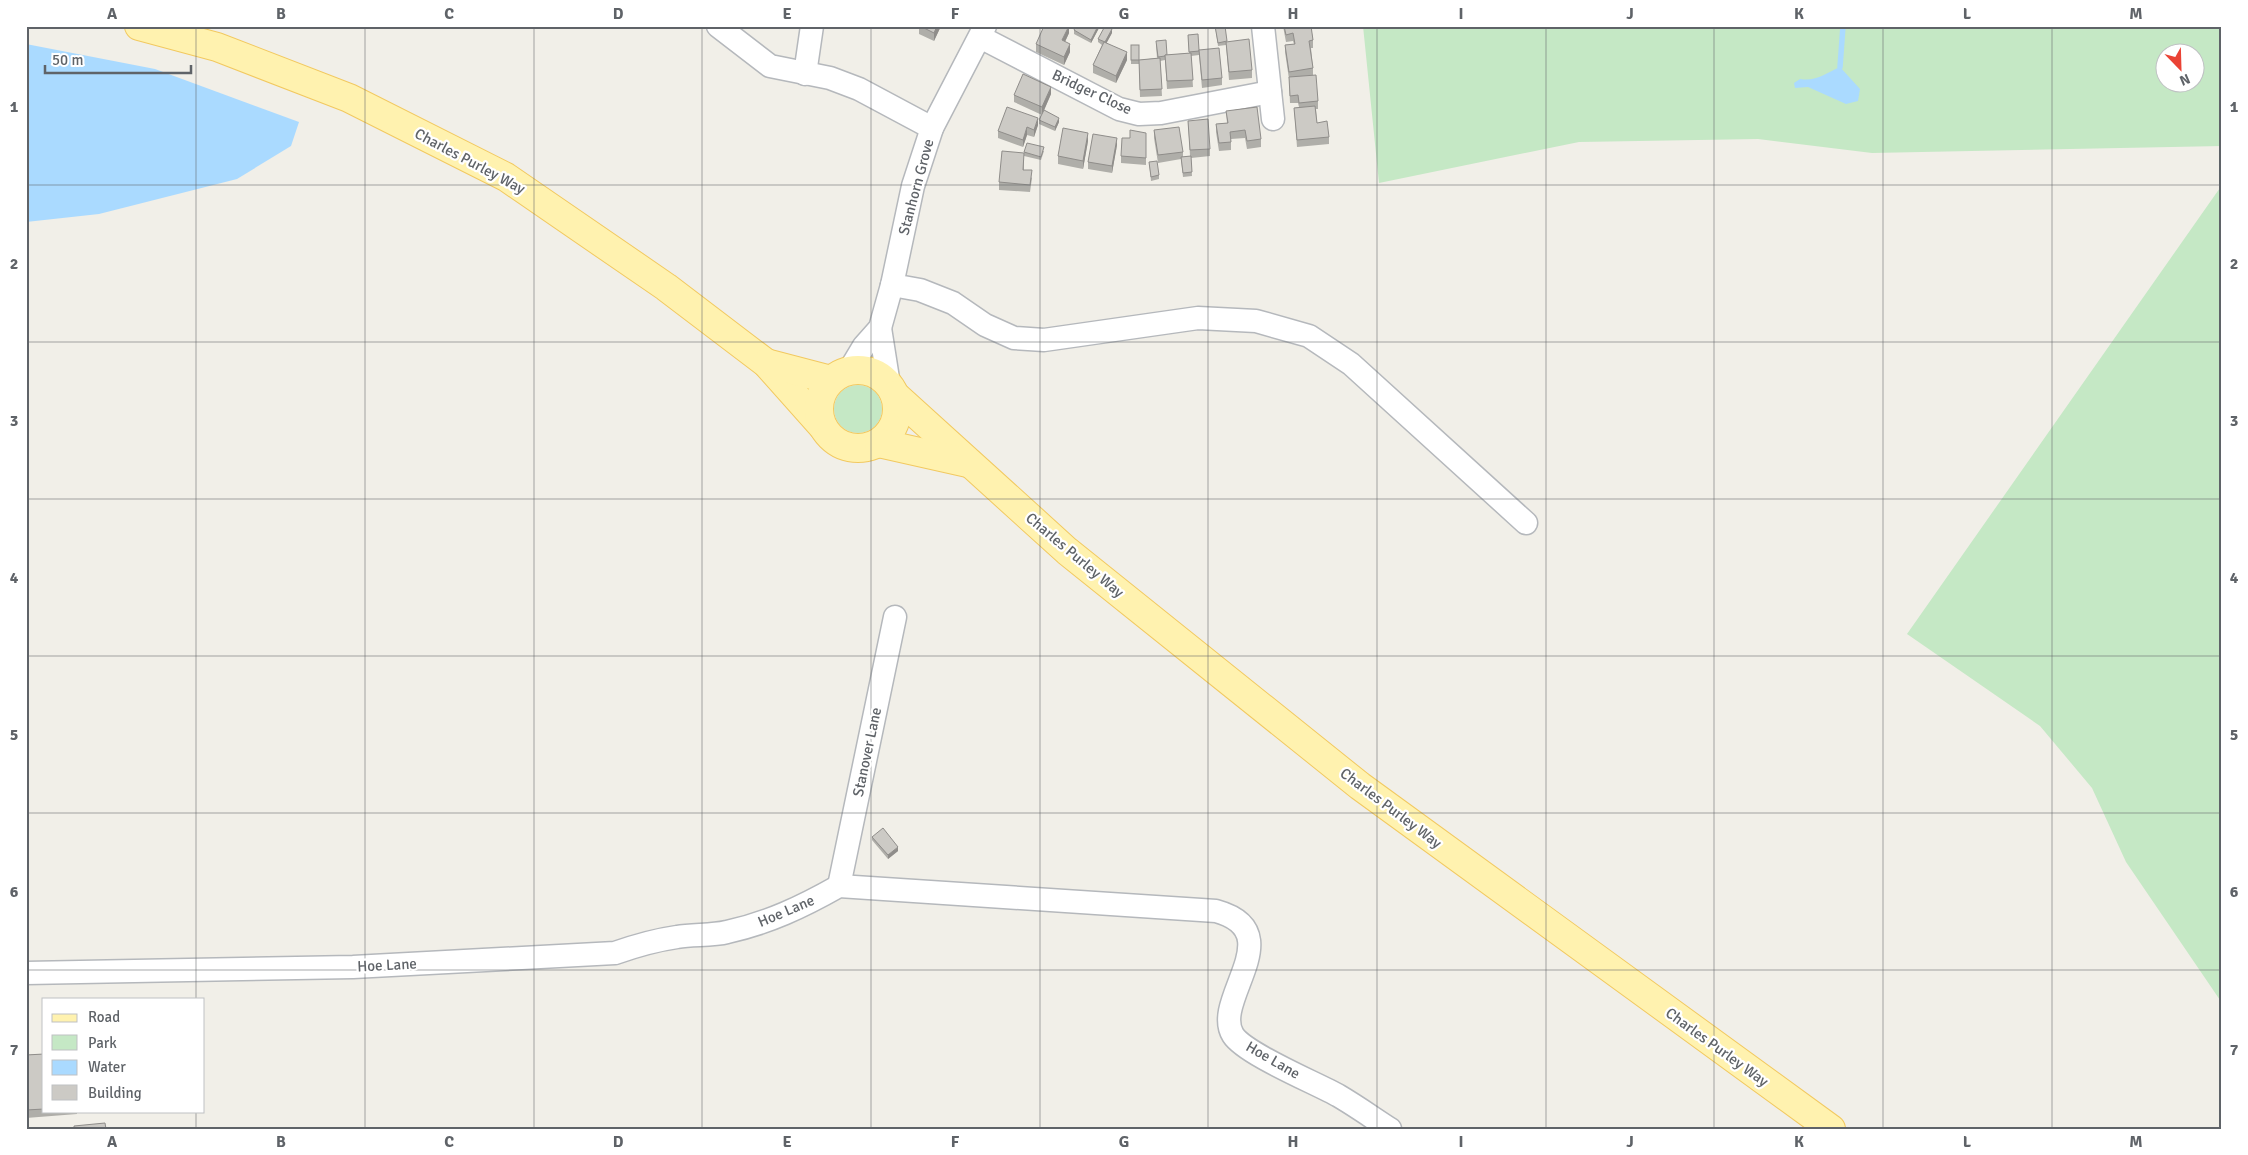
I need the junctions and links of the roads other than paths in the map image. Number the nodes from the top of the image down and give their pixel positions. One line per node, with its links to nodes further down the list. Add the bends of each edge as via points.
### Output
1 (139, 26): 12 (main road, Charles Purley Way, via 217,47 349,98 506,177 666,287)
2 (718, 26): 6 (street, via 770,66)
3 (812, 26): 6 (street)
4 (1263, 26): 7 (street)
5 (982, 32): 7 (street, Bridger Close, via 1119,108 1139,114 1161,113); 9 (street, Stanhorn Grove)
6 (805, 74): 9 (street, via 830,78 858,88)
7 (1270, 92): 8 (street)
8 (1273, 119)
9 (932, 128): 10 (street, Stanhorn Grove, via 913,186)
10 (892, 285): 11 (street, Stanhorn Grove); 18 (street, via 920,290 953,303 985,325 1014,338 1044,340 1198,318 1256,321 1309,336 1351,364)
11 (880, 328): 13 (street, Stanhorn Grove); 14 (street, Stanhorn Grove)
12 (766, 362): 13 (main road, Charles Purley Way); 15 (main road, Charles Purley Way)
13 (840, 376): 14 (main road, via 871,372); 15 (main road, via 823,390 819,402)
14 (892, 390): 16 (main road, via 897,409 895,422 889,434); 17 (main road, Charles Purley Way)
15 (823, 427): 16 (main road, via 842,445 867,447)
16 (879, 442): 17 (main road, Charles Purley Way)
17 (970, 463): 23 (main road, Charles Purley Way, via 1067,551 1360,786)
18 (1526, 523)
19 (895, 617): 20 (street, Stanover Lane)
20 (839, 886): 21 (street, Hoe Lane, via 794,911 759,924 724,933 679,936 615,953 353,967); 22 (street, Hoe Lane, via 1206,910 1231,915 1243,927 1249,956 1228,1018 1233,1035 1254,1052 1339,1096)
21 (26, 973)
22 (1390, 1129)
23 (1831, 1129)

